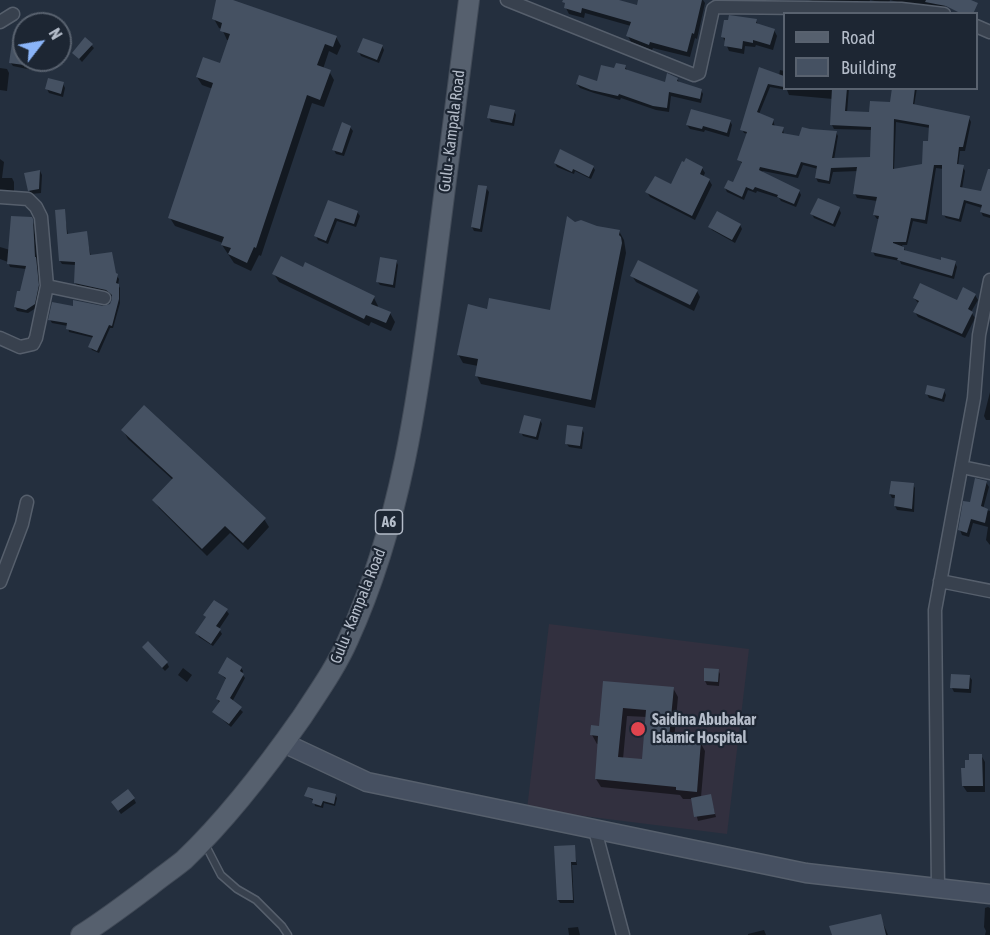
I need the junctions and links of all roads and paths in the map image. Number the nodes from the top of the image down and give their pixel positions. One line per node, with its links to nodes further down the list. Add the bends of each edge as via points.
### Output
1 (469, 0): 15 (main road, Gulu - Kampala Road / A6, via 422,362 396,500 375,571 349,638 334,669)
2 (507, 0): 3 (street, via 693,75 699,73 716,7)
3 (927, 12)
4 (0, 197): 6 (street, via 28,199 40,213)
5 (990, 280): 9 (street)
6 (47, 286): 7 (street); 8 (street, via 33,344 20,347)
7 (104, 298)
8 (0, 338)
9 (962, 467): 10 (street); 12 (street)
10 (990, 473)
11 (27, 502): 13 (street)
12 (940, 581): 14 (street); 18 (street, via 935,610)
13 (0, 582)
14 (990, 591)
15 (284, 743): 16 (street, via 367,782); 17 (main road, Gulu - Kampala Road / A6)
16 (595, 830): 18 (street, via 806,873); 22 (street)
17 (203, 841): 20 (main road, Gulu - Kampala Road / A6, via 181,862); 21 (lane, via 221,874 256,900)
18 (938, 889): 19 (street)
19 (990, 894)
20 (81, 935)
21 (288, 935)
22 (623, 935)

